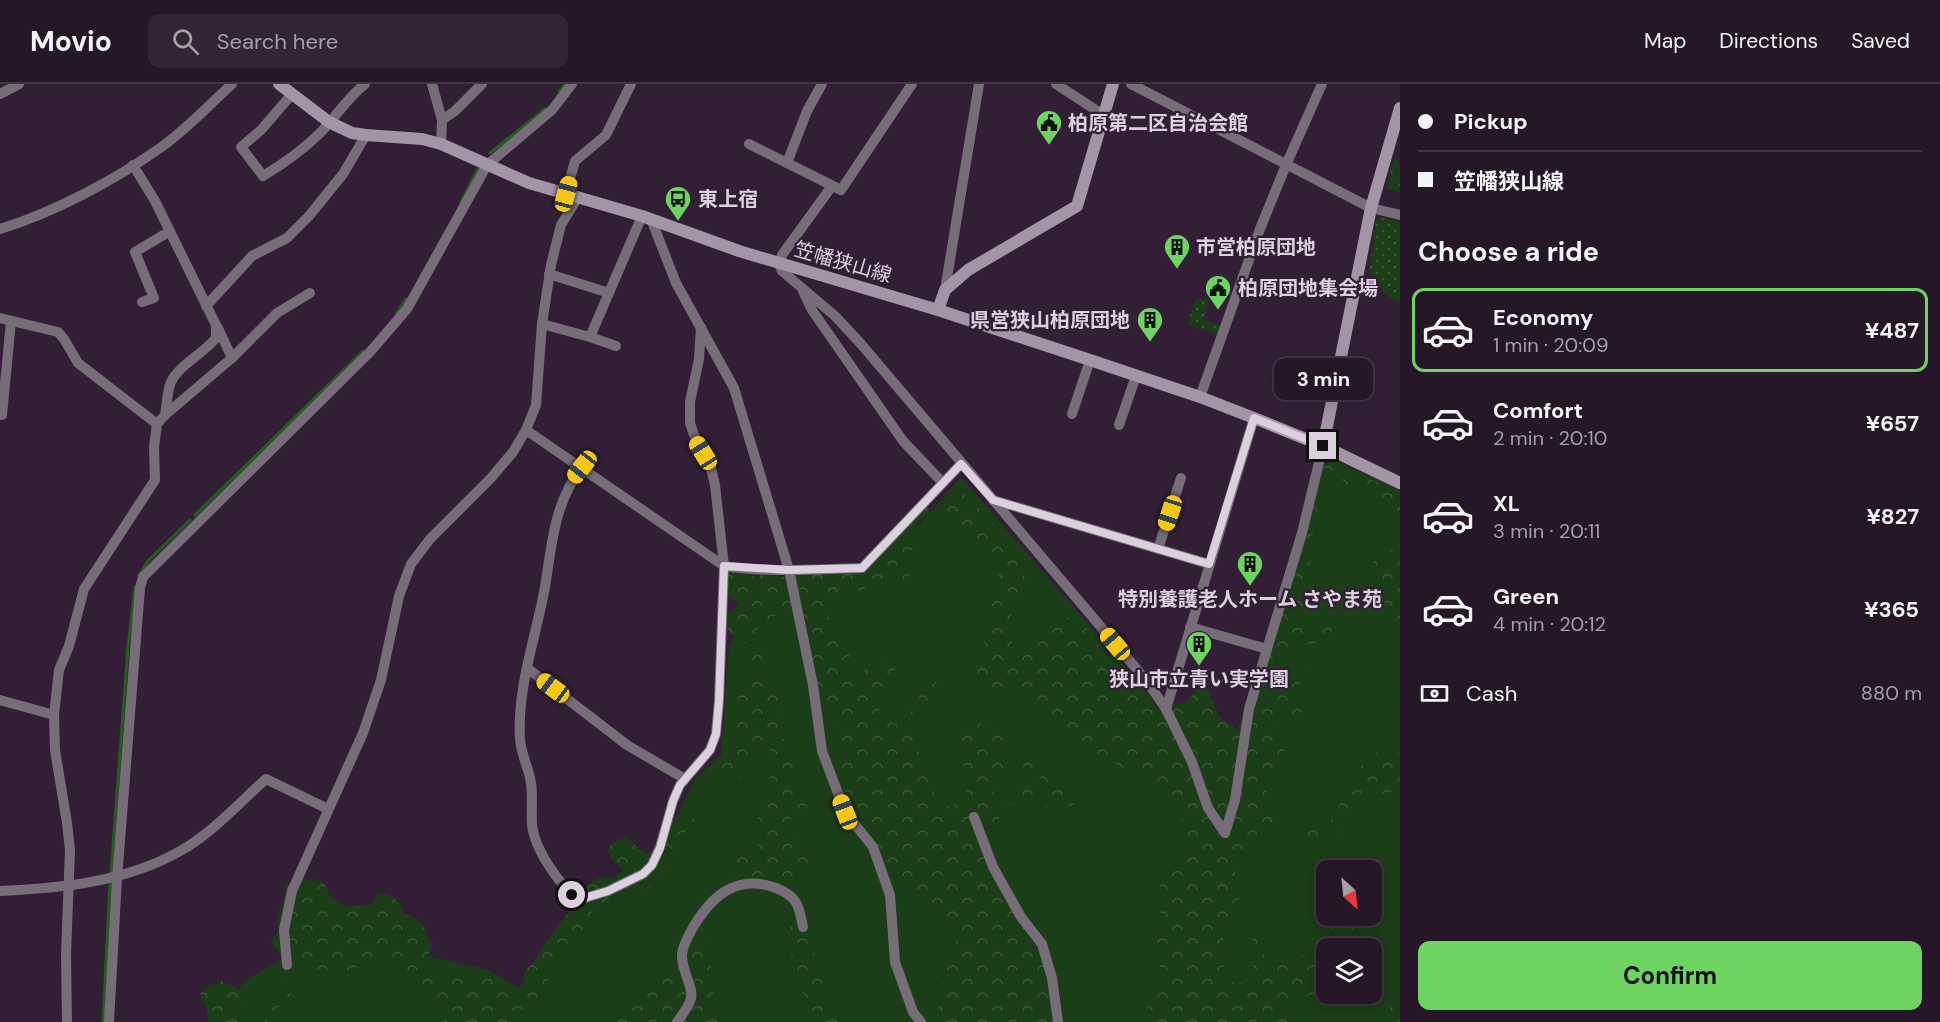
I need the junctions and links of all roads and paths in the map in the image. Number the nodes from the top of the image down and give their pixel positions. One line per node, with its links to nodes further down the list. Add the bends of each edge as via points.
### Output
1 (19, 84): 16 (street)
2 (232, 84): 25 (street, via 161,147)
3 (365, 84): 20 (street)
4 (432, 84): 19 (street)
5 (482, 84): 19 (street)
6 (572, 84): 26 (street, via 552,110)
7 (632, 84): 29 (street, via 606,135 574,161)
8 (822, 84): 24 (street)
9 (912, 84): 28 (street, via 841,190)
10 (979, 84): 39 (street)
11 (1056, 84): 18 (street)
12 (1113, 84): 18 (main road)
13 (1131, 84): 27 (street)
14 (1322, 84): 27 (street)
15 (288, 88): 20 (main road, 笠幡狭山線); 20 (street, via 261,130 241,147 263,176 313,139)
16 (0, 94)
17 (1400, 108): 31 (main road)
18 (1105, 116): 39 (main road, via 1077,206 968,270)
19 (442, 120): 22 (street)
20 (329, 122): 21 (main road, 笠幡狭山線)
21 (366, 135): 22 (main road, 笠幡狭山線); 43 (street, via 343,174 313,211 286,238 252,256)
22 (441, 144): 26 (main road, 笠幡狭山線)
23 (749, 144): 24 (street)
24 (787, 162): 28 (street)
25 (133, 165): 34 (street, via 71,199); 35 (street)
26 (487, 165): 29 (main road, 笠幡狭山線); 82 (street, via 398,322 143,577)
27 (1286, 165): 31 (street); 54 (street)
28 (832, 186): 36 (street)
29 (566, 194): 30 (main road, 笠幡狭山線)
30 (579, 197): 33 (main road, 笠幡狭山線); 37 (street, via 561,225)
31 (1371, 208): 32 (street); 62 (main road)
32 (1400, 215)
33 (646, 218): 36 (main road, 笠幡狭山線); 41 (street); 48 (street)
34 (0, 229)
35 (170, 231): 42 (street, via 135,252 154,298); 43 (street)
36 (779, 264): 38 (street); 44 (main road, 笠幡狭山線)
37 (549, 273): 41 (street); 46 (street)
38 (801, 288): 63 (street, via 835,316); 66 (street, via 812,310 903,441)
39 (945, 290): 44 (main road)
40 (310, 292): 51 (street, via 277,313)
41 (609, 293): 49 (street)
42 (142, 302)
43 (206, 306): 47 (street)
44 (938, 310): 52 (main road, 笠幡狭山線)
45 (5, 319): 56 (street); 59 (street, via 58,332 78,363)
46 (542, 324): 49 (street); 61 (street, via 536,405)
47 (216, 325): 51 (street); 57 (street, via 216,338 211,345 170,383)
48 (701, 327): 71 (street, via 690,423 711,464); 72 (street, via 735,388)
49 (590, 337): 50 (street)
50 (616, 346)
51 (232, 358): 57 (street)
52 (1090, 360): 53 (main road, 笠幡狭山線); 55 (street)
53 (1136, 376): 54 (main road, 笠幡狭山線); 60 (street)
54 (1200, 397): 58 (main road, 笠幡狭山線)
55 (1072, 414)
56 (2, 415)
57 (165, 415): 59 (street)
58 (1254, 418): 62 (main road, 笠幡狭山線); 70 (street)
59 (157, 424): 78 (street, via 155,480 84,589 59,669)
60 (1119, 425)
61 (526, 430): 64 (street); 80 (street, via 491,478 430,539 411,564 363,734)
62 (1323, 446): 67 (main road, 笠幡狭山線); 74 (street)
63 (961, 464): 66 (street); 68 (street)
64 (582, 467): 71 (street); 75 (street, via 566,489 557,516)
65 (1181, 478): 69 (street)
66 (943, 483): 72 (street, via 862,568)
67 (1400, 483)
68 (993, 500): 69 (street); 77 (street, via 1146,680)
69 (1158, 549): 70 (street)
70 (1209, 564): 73 (street)
71 (724, 566): 72 (street); 79 (street, via 716,734 710,750)
72 (789, 570): 90 (street, via 822,751 845,812 873,847 887,885 895,962 913,1012)
73 (1190, 627): 74 (street); 77 (street)
74 (1267, 649): 77 (street, via 1249,709 1235,800 1225,833 1208,808 1192,762)
75 (527, 668): 79 (street, via 627,745); 79 (street, via 520,726 521,750 531,784 533,832 545,859 578,900 608,891 643,874 652,865 673,801)
76 (0, 700): 78 (street)
77 (1166, 709)
78 (54, 715): 83 (street, via 55,750 70,850)
79 (685, 779)
80 (328, 809): 82 (street, via 266,779 183,849); 86 (street, via 289,902 284,930)
81 (974, 817): 91 (street, via 993,867 1021,917 1042,944)
82 (117, 878): 83 (street); 88 (street)
83 (68, 885): 84 (street); 87 (street)
84 (0, 891)
85 (802, 927): 89 (street, via 795,899 776,889 750,885 722,892 702,914 684,944 683,968 692,997)
86 (287, 965)
87 (67, 1022)
88 (109, 1022)
89 (677, 1022)
90 (921, 1022)
91 (1058, 1022)

